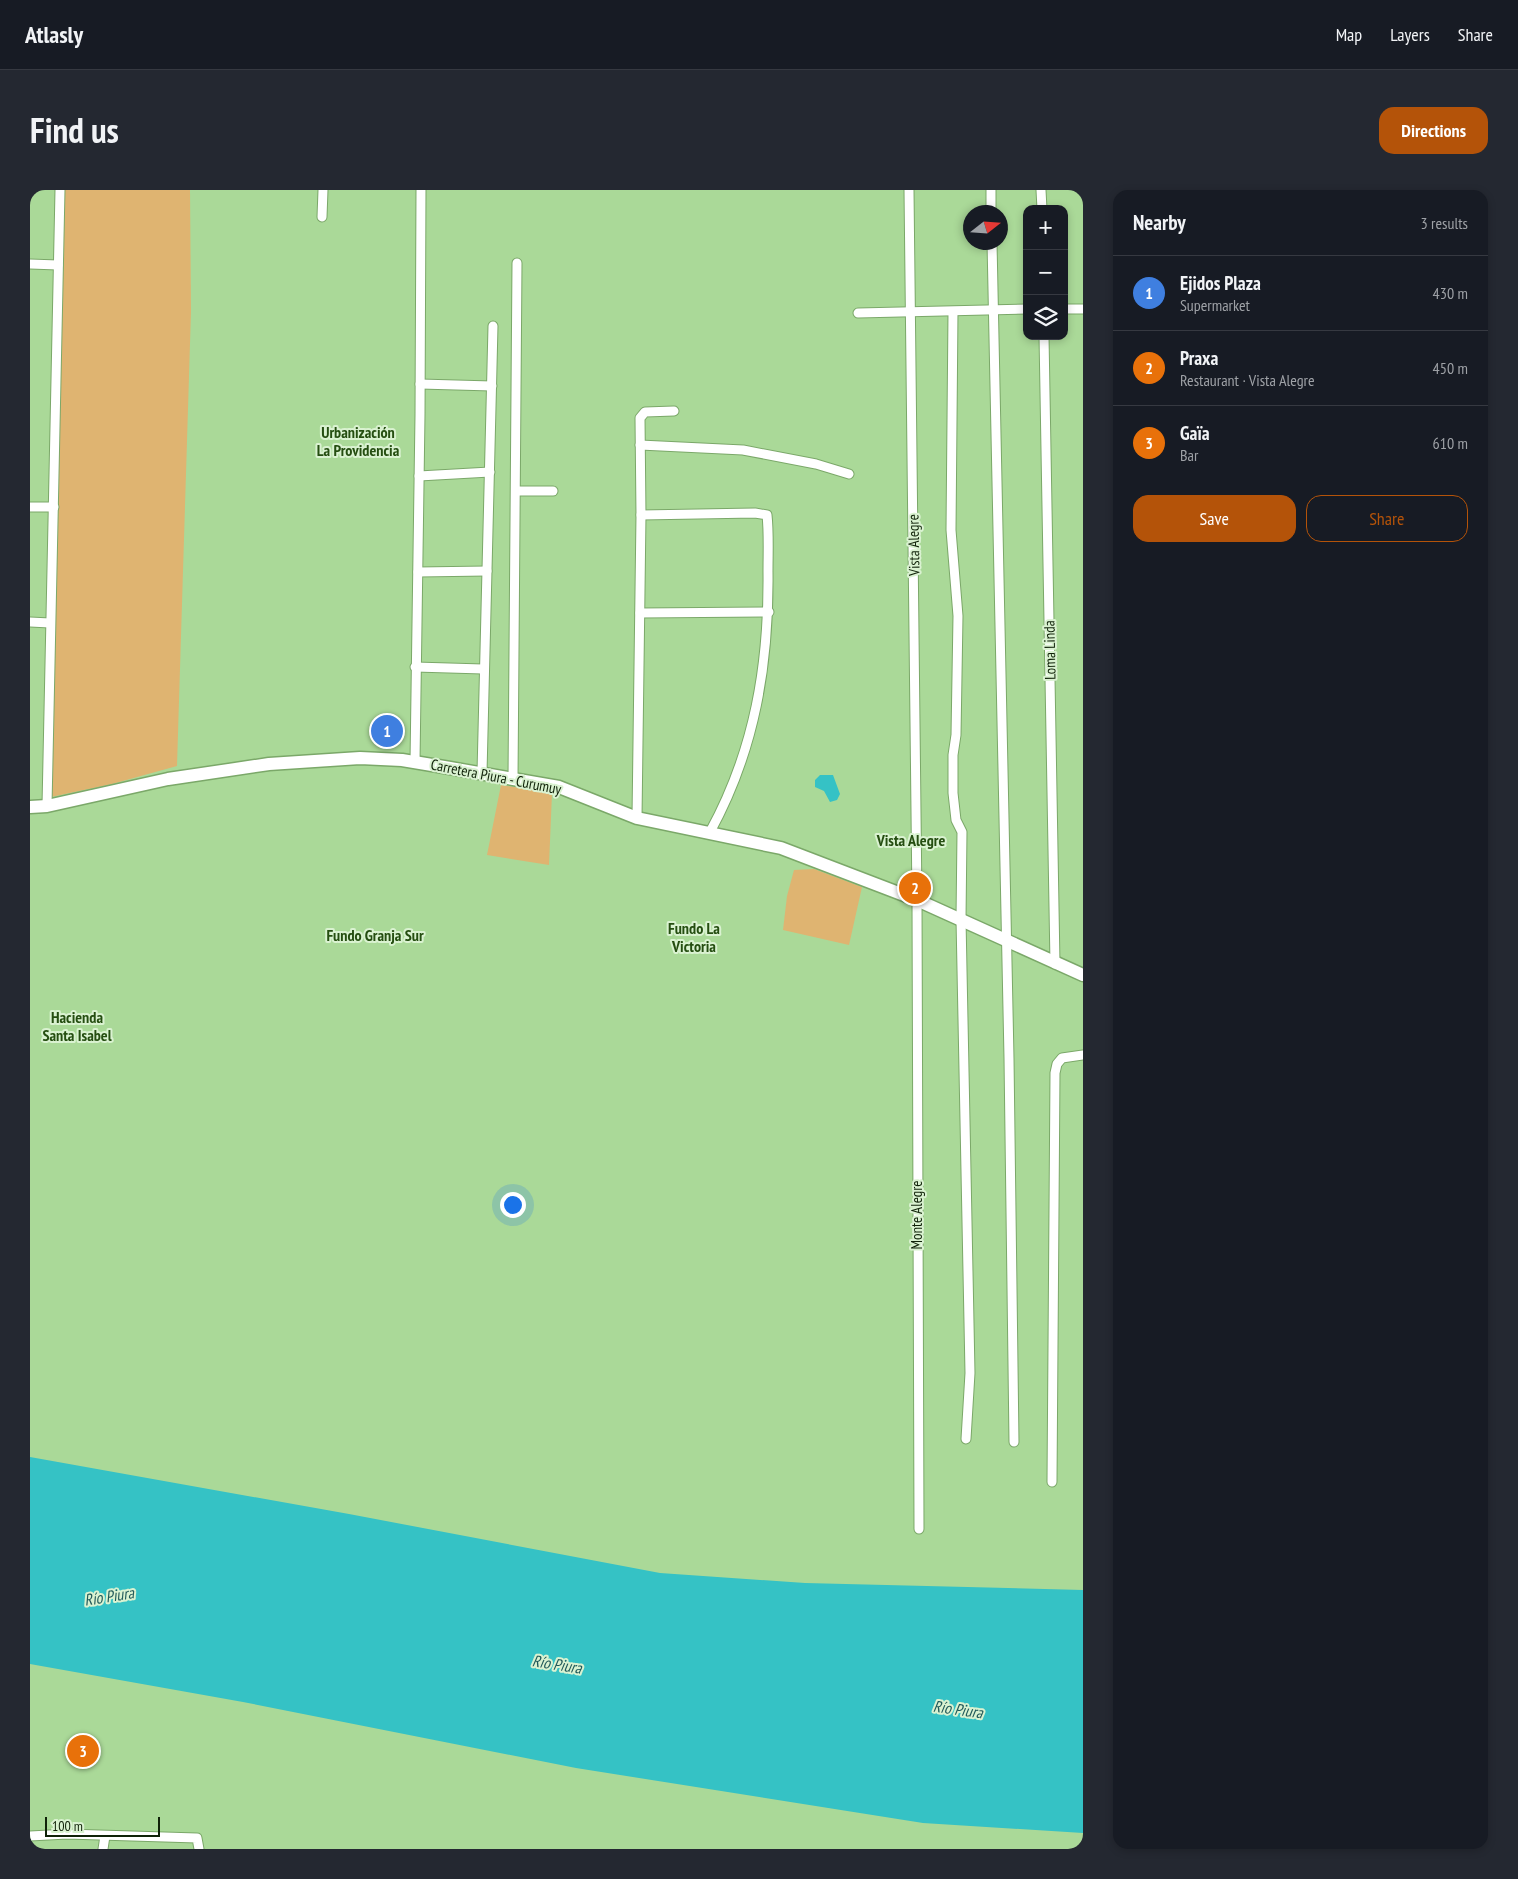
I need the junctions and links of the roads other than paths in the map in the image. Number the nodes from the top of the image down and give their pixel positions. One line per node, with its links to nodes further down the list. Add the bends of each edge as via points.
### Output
1 (60, 190): 13 (street)
2 (323, 190): 9 (street)
3 (421, 190): 23 (street)
4 (909, 190): 18 (street, Vista Alegre)
5 (991, 190): 7 (street)
6 (1041, 190): 8 (street)
7 (992, 205)
8 (1042, 205)
9 (322, 217)
10 (992, 250): 16 (street)
11 (517, 263): 30 (street)
12 (30, 264): 13 (street)
13 (58, 265): 33 (street)
14 (1068, 309): 15 (street)
15 (1083, 309)
16 (994, 310): 17 (street); 19 (street); 52 (street)
17 (1023, 310)
18 (911, 312): 19 (street); 20 (street); 50 (street, Vista Alegre)
19 (953, 312): 51 (street, via 951,530 958,616 953,793 956,820 962,832)
20 (858, 313)
21 (493, 326): 24 (street)
22 (1044, 340): 53 (street, Loma Linda)
23 (420, 384): 24 (street); 29 (street)
24 (492, 386): 27 (street)
25 (674, 411): 26 (street, via 641,414)
26 (640, 445): 28 (street, via 743,450); 34 (street)
27 (490, 472): 29 (street); 35 (street)
28 (849, 474)
29 (419, 476): 36 (street)
30 (516, 491): 31 (street); 45 (street)
31 (554, 491)
32 (30, 507): 33 (street)
33 (54, 507): 40 (street)
34 (641, 515): 37 (street, via 767,515); 38 (street)
35 (487, 571): 36 (street); 42 (street)
36 (418, 572): 41 (street)
37 (769, 612): 38 (street); 49 (street, via 768,640 751,731 737,779)
38 (640, 613): 48 (street)
39 (30, 622): 40 (street)
40 (50, 623): 46 (street)
41 (415, 667): 42 (street); 43 (street)
42 (483, 669): 44 (street)
43 (415, 762): 44 (main road, Carretera Piura - Curumuy); 46 (main road, Carretera Piura - Curumuy, via 344,758 269,764 168,779)
44 (482, 773): 45 (main road, Carretera Piura - Curumuy)
45 (513, 779): 48 (main road, Carretera Piura - Curumuy, via 559,787)
46 (47, 806): 47 (main road, Carretera Piura - Curumuy)
47 (30, 807)
48 (636, 818): 49 (main road, Carretera Piura - Curumuy)
49 (710, 832): 50 (main road, Carretera Piura - Curumuy, via 781,848)
50 (917, 900): 51 (main road, Carretera Piura - Curumuy); 59 (street, Monte Alegre)
51 (961, 919): 52 (main road, Carretera Piura - Curumuy); 56 (street, via 970,1373)
52 (1007, 943): 53 (main road, Carretera Piura - Curumuy); 57 (street)
53 (1056, 964): 54 (main road, Carretera Piura - Curumuy)
54 (1083, 975)
55 (1083, 1055): 58 (street, via 1062,1058 1055,1073)
56 (966, 1438)
57 (1014, 1442)
58 (1052, 1482)
59 (919, 1529)
60 (30, 1836): 61 (street)
61 (105, 1836): 62 (street); 63 (street, via 197,1838)
62 (103, 1849)
63 (199, 1849)

